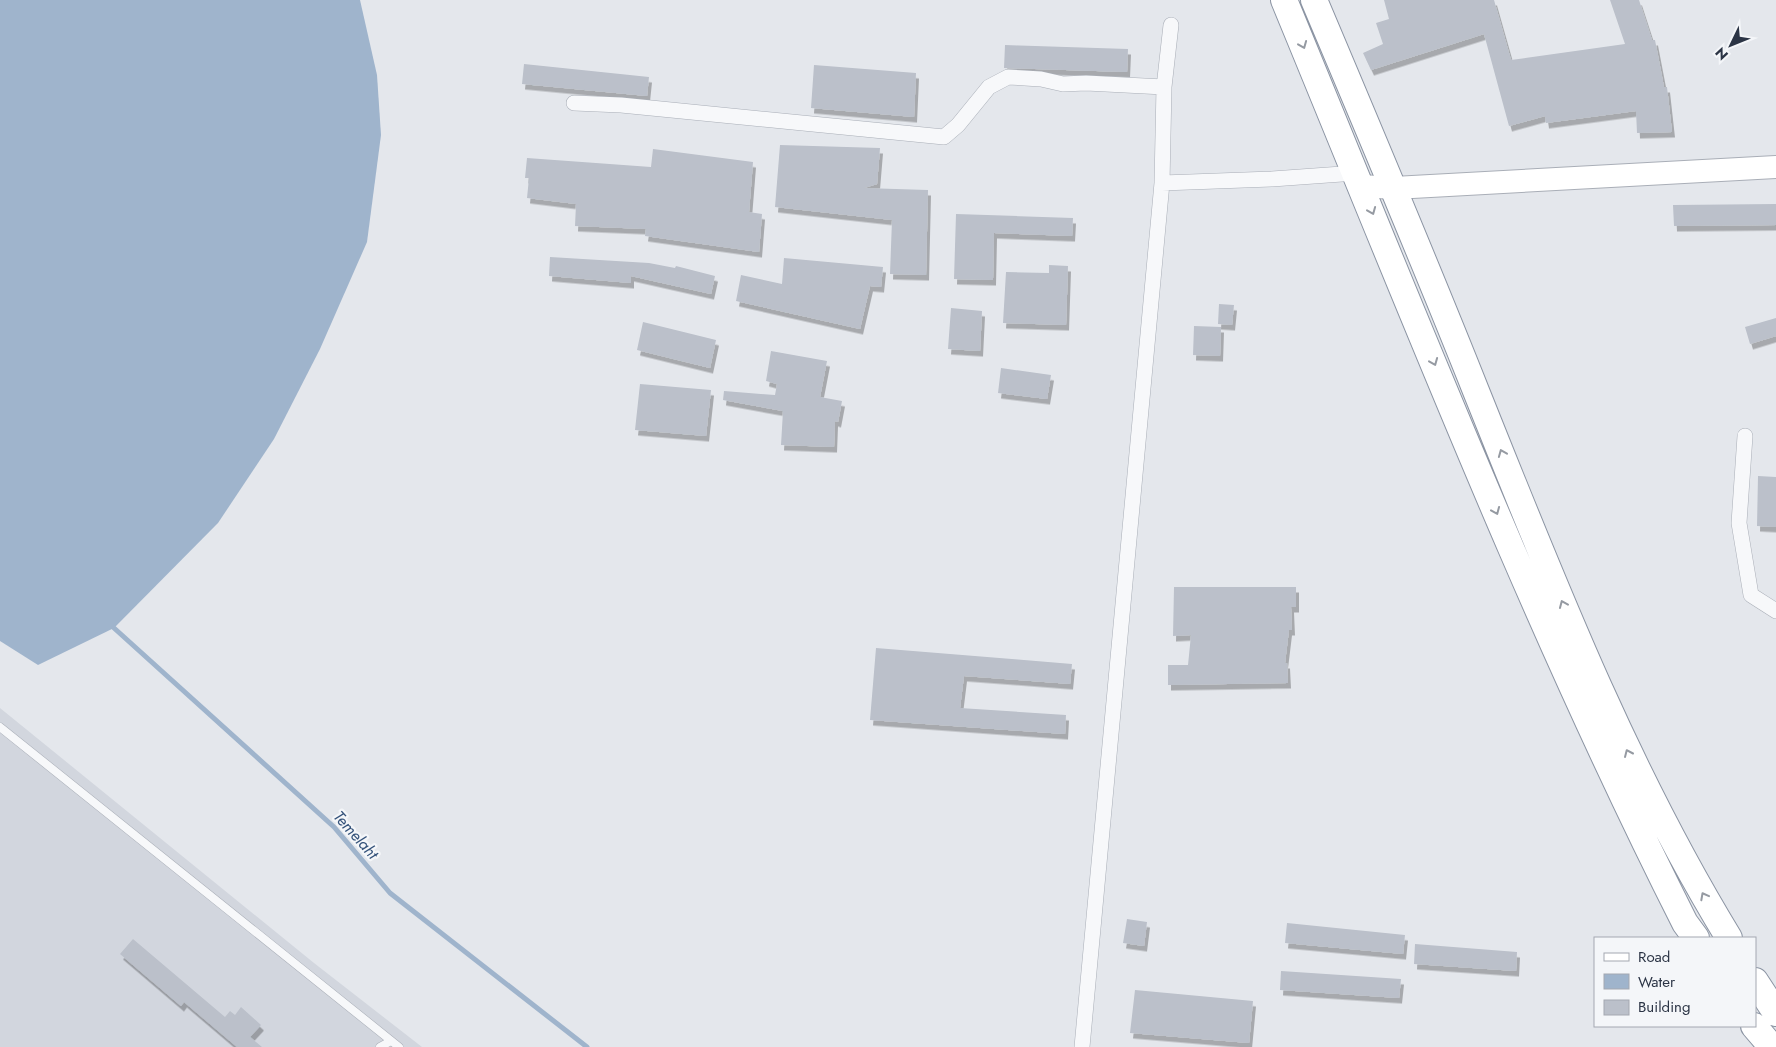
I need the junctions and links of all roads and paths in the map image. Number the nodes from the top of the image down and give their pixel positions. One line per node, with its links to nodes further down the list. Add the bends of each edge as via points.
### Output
1 (1284, 0): 7 (highway, one-way to 7)
2 (1314, 0): 9 (highway)
3 (1170, 25): 4 (street)
4 (1164, 87): 5 (street, via 1086,82 1063,84 1008,77 989,87 958,126 944,137); 8 (street)
5 (574, 103)
6 (1776, 167): 9 (main road)
7 (1358, 179): 8 (street); 9 (main road); 13 (highway, one-way to 13, via 1564,672 1631,816 1685,923)
8 (1162, 183): 21 (street)
9 (1394, 188): 14 (highway, one-way to 9, via 1630,758 1545,563)
10 (1744, 436): 11 (street, via 1739,523 1751,595)
11 (1776, 611)
12 (0, 727): 18 (lane)
13 (1695, 937)
14 (1728, 937)
15 (1756, 983): 16 (highway)
16 (1776, 1013)
17 (1755, 1027): 22 (highway)
18 (391, 1041): 19 (lane); 20 (lane)
19 (380, 1047)
20 (399, 1047)
21 (1082, 1047)
22 (1772, 1047)

